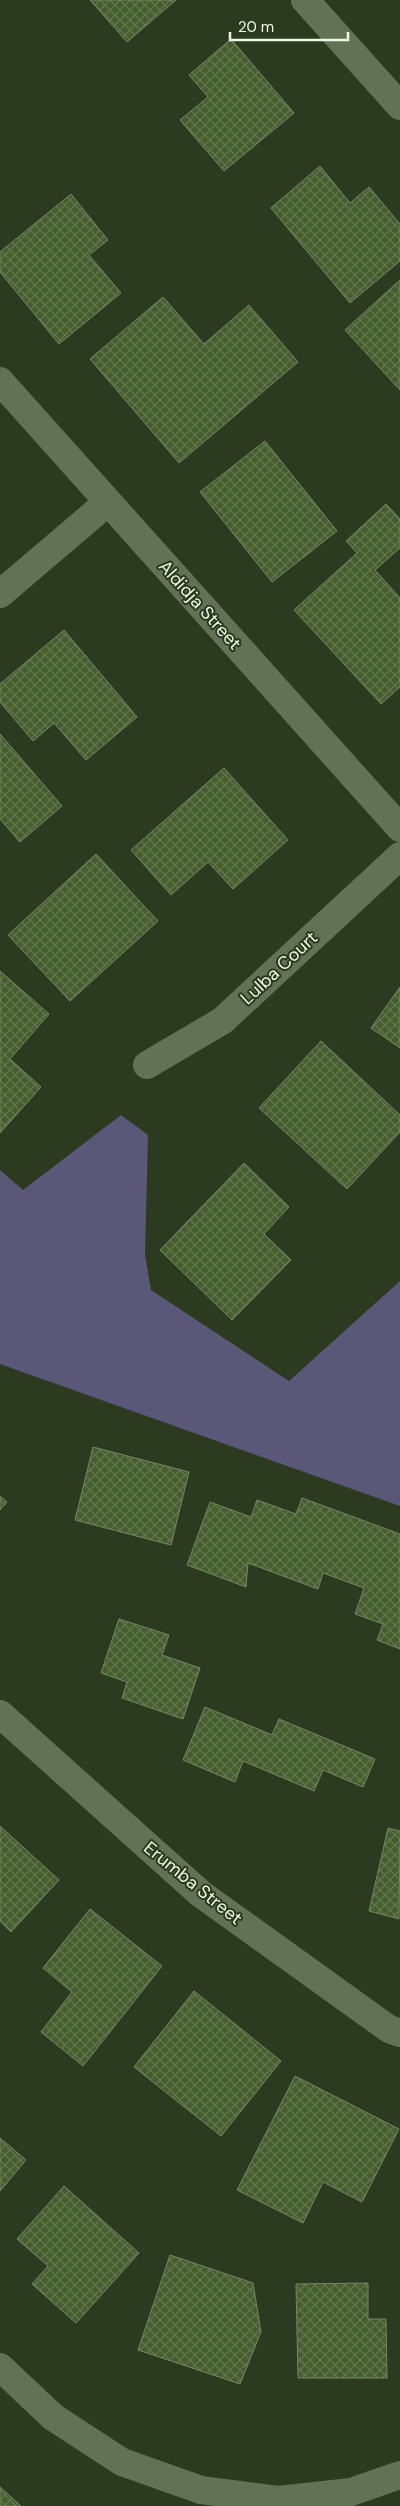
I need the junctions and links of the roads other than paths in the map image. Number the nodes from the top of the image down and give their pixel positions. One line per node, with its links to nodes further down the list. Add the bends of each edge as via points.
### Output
1 (306, 0): 2 (street)
2 (400, 106)
3 (0, 381): 4 (street, Aldidja Street)
4 (108, 502): 5 (street); 6 (street, Aldidja Street)
5 (0, 594)
6 (400, 828)
7 (400, 856): 8 (street, Lulba Court, via 222,1021)
8 (147, 1065)
9 (0, 1714): 10 (street, Erumba Street, via 201,1894)
10 (400, 2033)
11 (0, 2367): 12 (street, via 52,2417 122,2462 200,2490 278,2500 351,2492)
12 (400, 2475)

